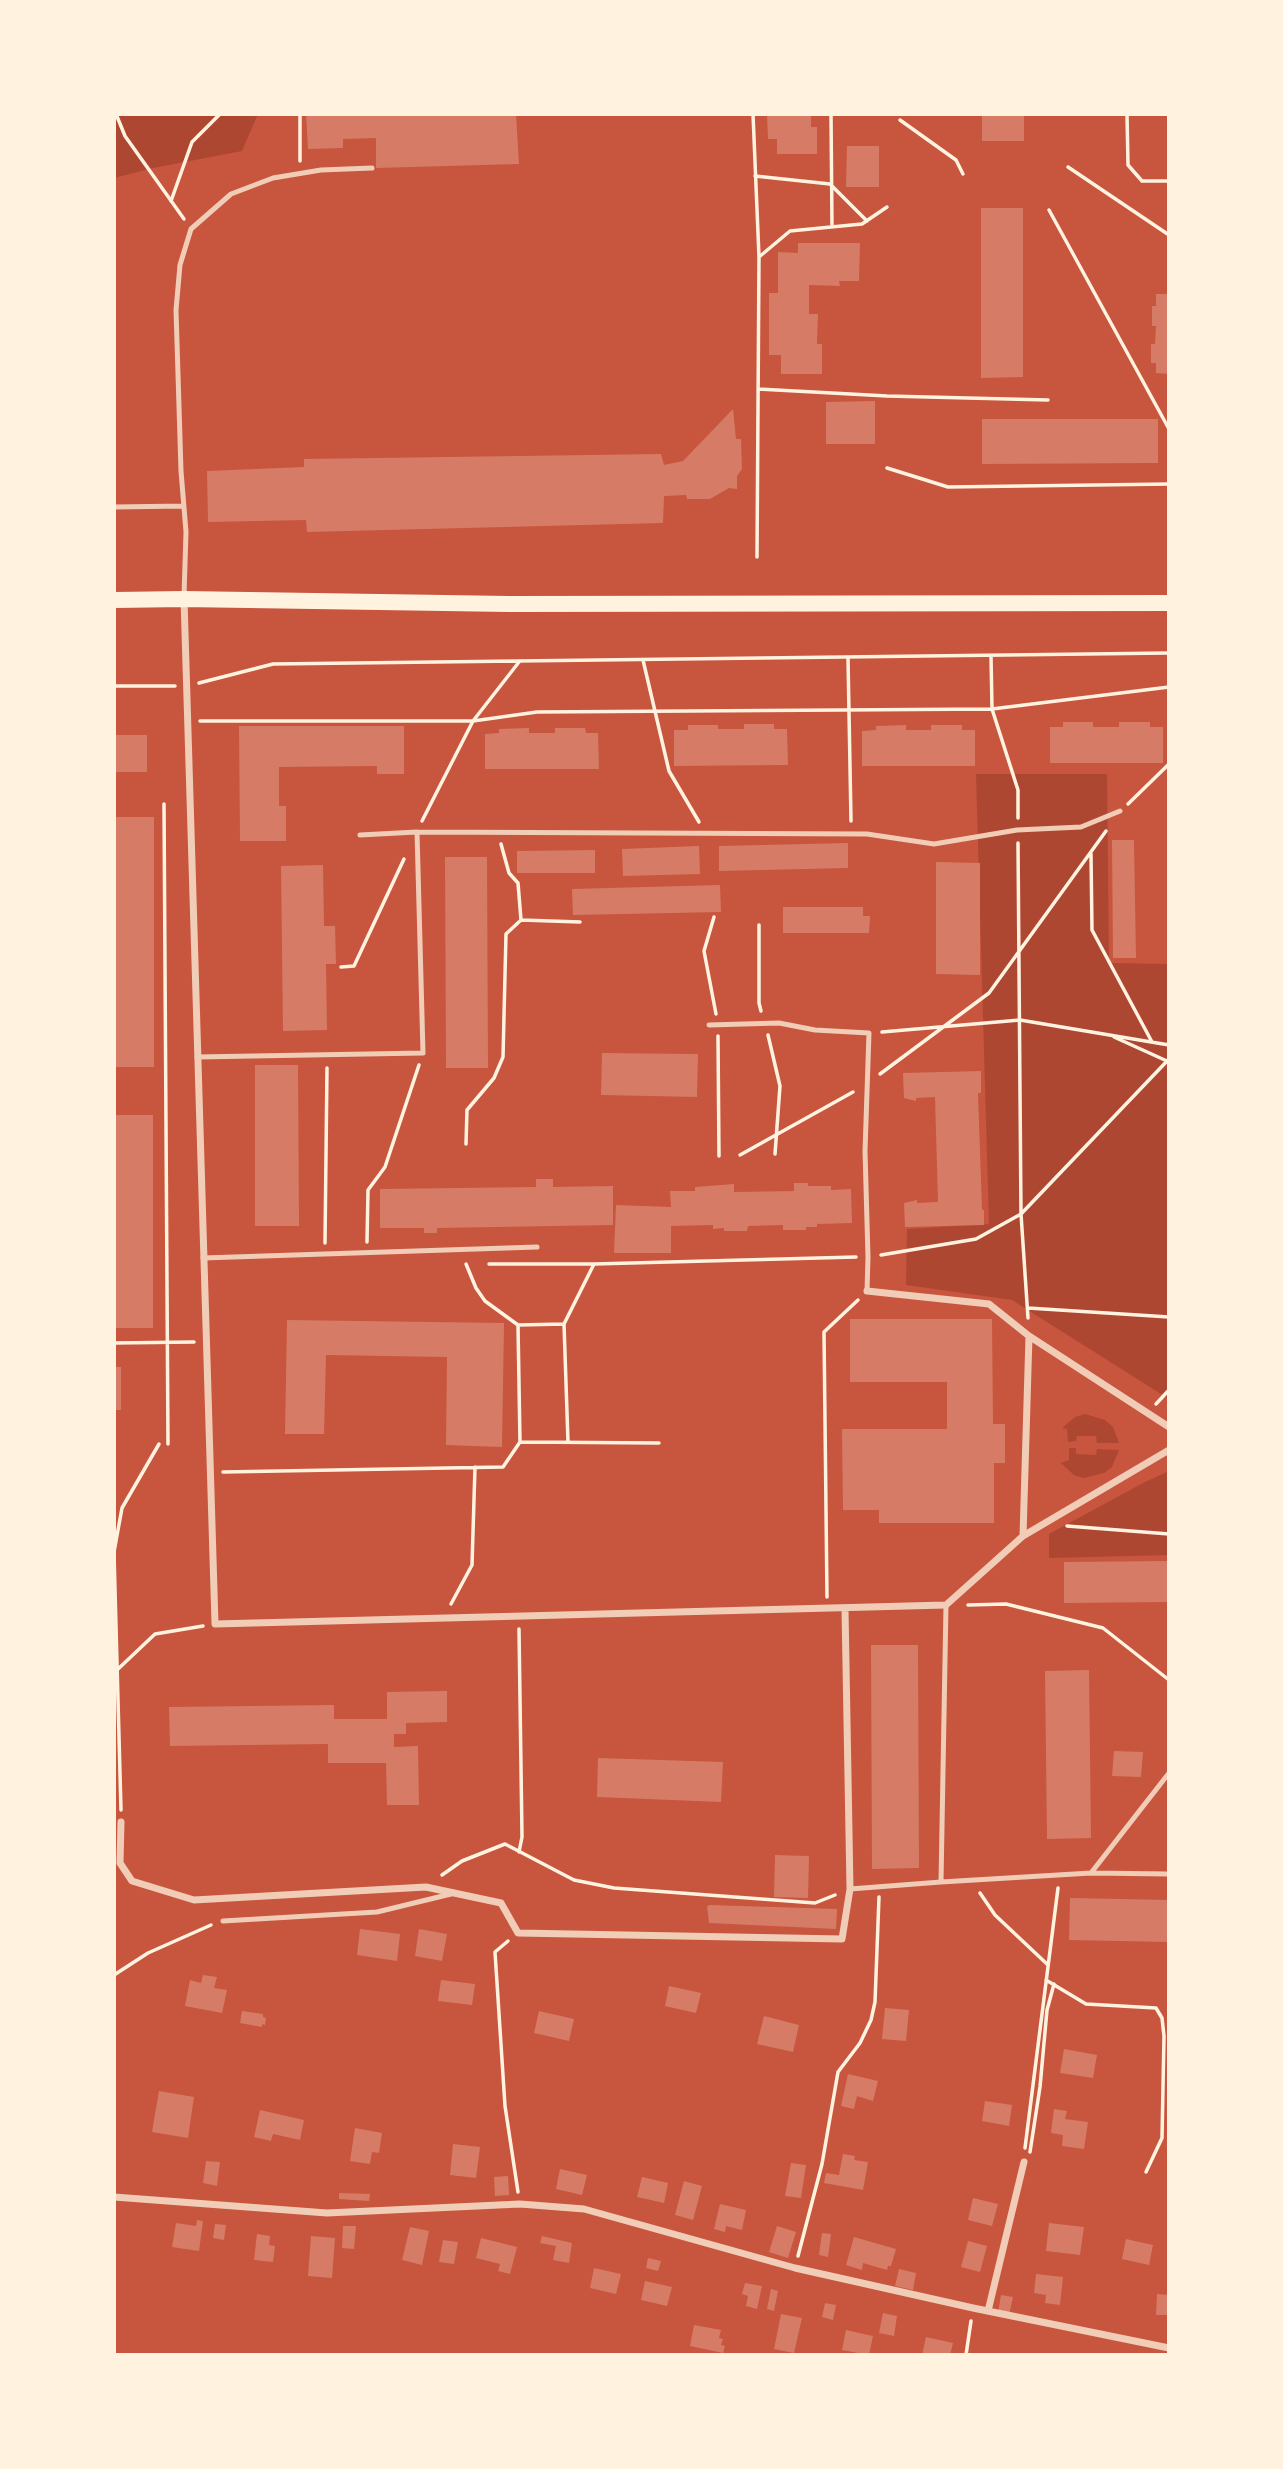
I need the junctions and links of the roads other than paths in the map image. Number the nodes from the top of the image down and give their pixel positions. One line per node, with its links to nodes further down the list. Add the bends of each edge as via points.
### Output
1 (372, 168): 2 (lane, via 273,178 231,194 191,229 180,265 177,310)
2 (184, 506): 3 (lane); 4 (lane)
3 (114, 507)
4 (184, 599): 5 (main road); 6 (main road, via 509,604); 11 (street)
5 (114, 600)
6 (1169, 603)
7 (1120, 811): 8 (lane, via 1081,827 1017,830 934,844 867,834)
8 (417, 832): 9 (lane); 11 (lane, via 423,1053)
9 (359, 835)
10 (709, 1025): 14 (lane, via 765,1024 869,1033)
11 (197, 1057): 13 (street)
12 (537, 1247): 13 (lane)
13 (203, 1258): 20 (street, via 215,1624)
14 (867, 1292): 15 (street, via 989,1304)
15 (1029, 1336): 16 (street); 18 (street)
16 (1169, 1427)
17 (1169, 1450): 18 (street)
18 (1023, 1536): 19 (street)
19 (946, 1605): 20 (street); 25 (lane)
20 (845, 1609): 26 (street)
21 (1169, 1773): 23 (lane)
22 (121, 1822): 27 (street, via 120,1863 132,1881 194,1900 426,1887)
23 (1090, 1874): 24 (lane); 25 (lane)
24 (1169, 1874)
25 (941, 1882): 26 (lane)
26 (850, 1889): 27 (street, via 842,1939 518,1933 501,1903)
27 (457, 1893): 28 (lane, via 377,1912)
28 (223, 1921)
29 (1024, 2162): 31 (street)
30 (114, 2197): 31 (street, via 327,2213 520,2204 584,2209 795,2268)
31 (988, 2311): 32 (street)
32 (1169, 2348)

